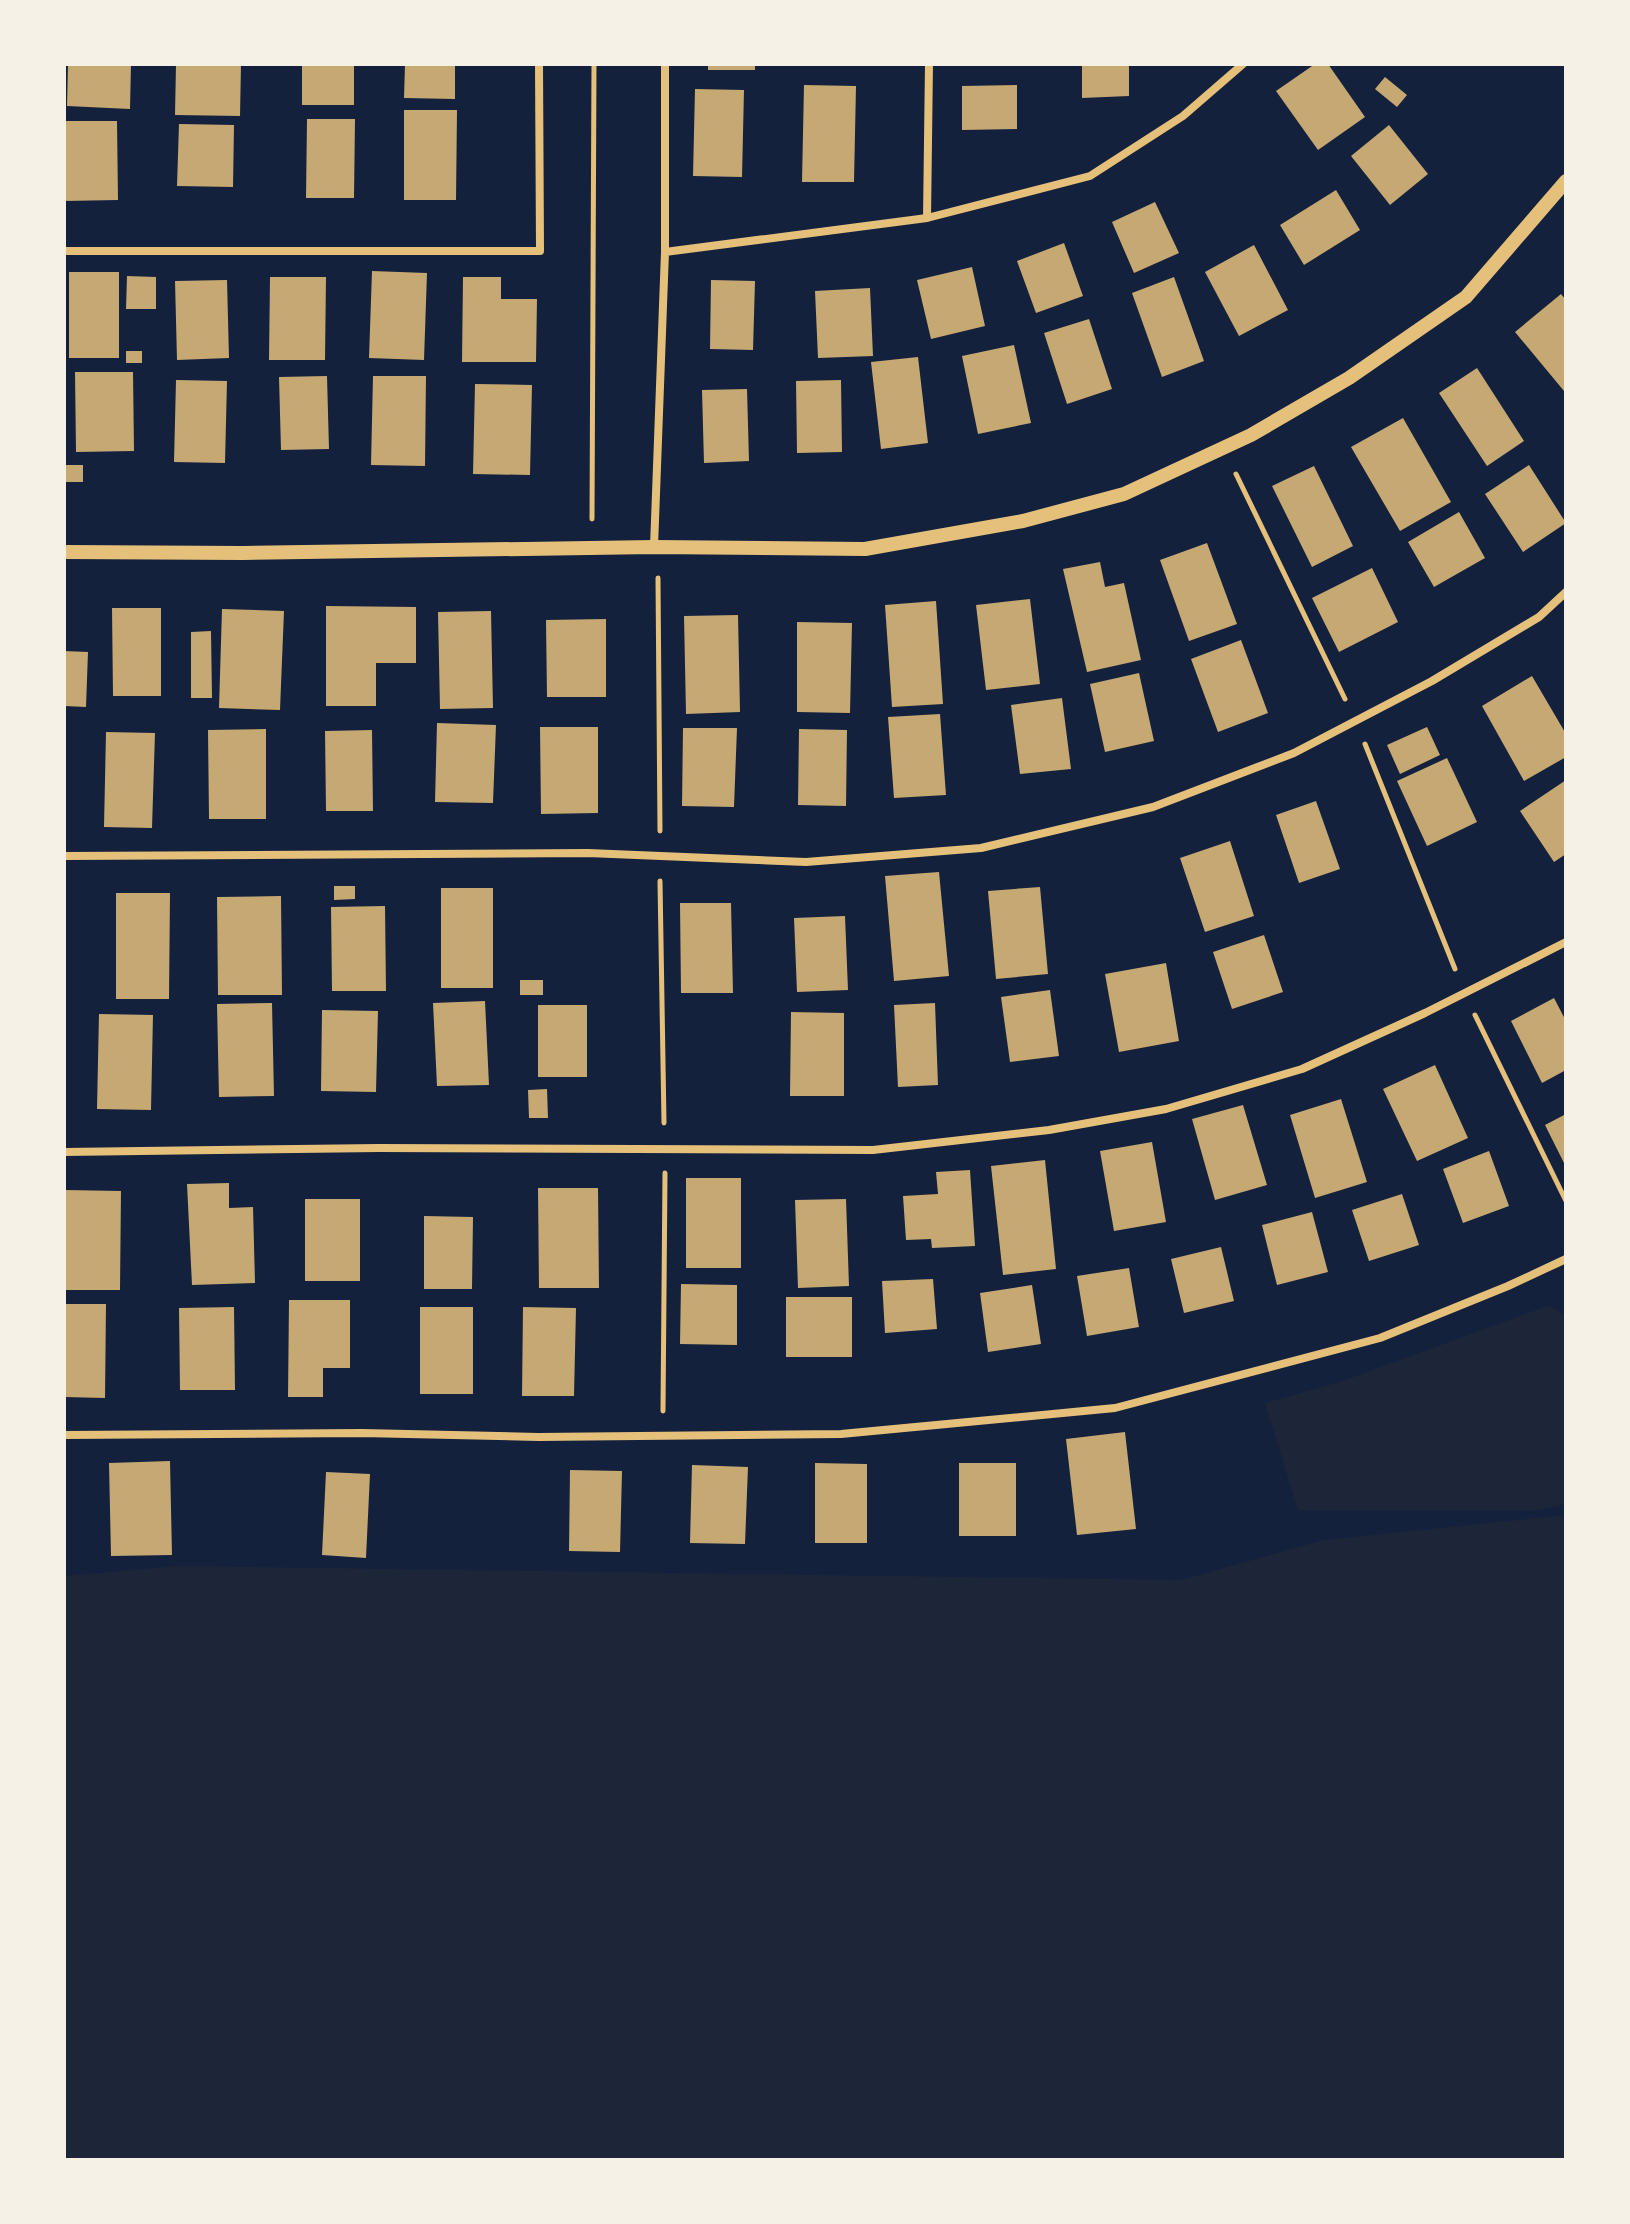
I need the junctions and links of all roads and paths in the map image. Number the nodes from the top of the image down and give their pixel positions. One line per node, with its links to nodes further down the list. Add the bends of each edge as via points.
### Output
1 (539, 64): 8 (street, via 540,251)
2 (594, 64): 10 (path)
3 (665, 64): 9 (street)
4 (929, 64): 7 (street)
5 (1243, 64): 7 (street, via 1183,116 1090,176)
6 (1566, 181): 11 (street, via 1466,297 1349,378 1263,428 1124,494 1023,521 865,549)
7 (927, 218): 9 (street)
8 (64, 251)
9 (665, 252): 11 (street)
10 (592, 519)
11 (654, 547): 12 (street)
12 (64, 552)
13 (658, 578): 16 (path)
14 (1566, 592): 16 (street, via 1539,617 1432,681 1306,747 1153,807 981,848 806,862)
15 (64, 856): 16 (street)
16 (660, 856): 19 (path)
17 (1566, 942): 18 (street)
18 (1464, 993): 19 (street, via 1302,1069 1166,1109 1049,1130 873,1150); 21 (path)
19 (665, 1149): 20 (street); 24 (path)
20 (64, 1152)
21 (1566, 1201)
22 (1566, 1259): 24 (street, via 1380,1338 1115,1408 841,1434)
23 (64, 1435): 24 (street)
24 (663, 1436)

